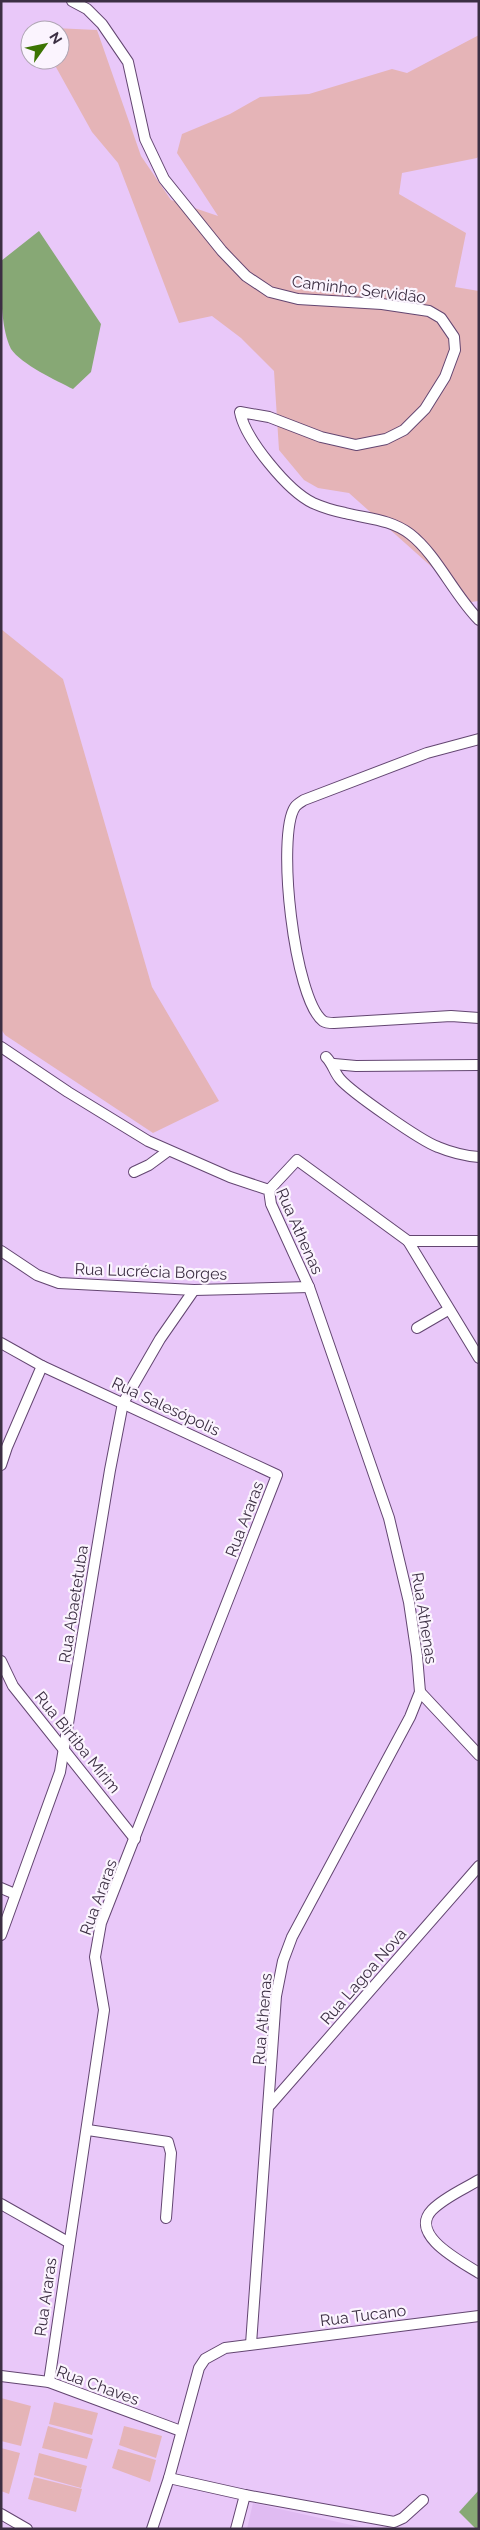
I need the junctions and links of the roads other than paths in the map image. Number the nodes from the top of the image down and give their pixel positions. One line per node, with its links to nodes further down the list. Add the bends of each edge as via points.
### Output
1 (72, 1): 2 (street, Caminho Servidão, via 87,9 102,24 128,62 145,139 164,179 246,276 270,292 298,299 382,304 429,311 449,327 455,350 445,377 425,409 404,430 386,439 356,445 321,437 269,417 240,412 253,442 280,475 312,502 345,513 386,520 410,534)
2 (479, 620)
3 (479, 739): 4 (street, via 427,753 304,800 295,807 289,828 291,926 309,1000 320,1017 325,1022 334,1023 451,1016)
4 (479, 1018)
5 (1, 1047): 9 (street, Rua Athenas, via 148,1142)
6 (326, 1057): 7 (street)
7 (334, 1064): 8 (street); 10 (street, via 340,1078 351,1088 423,1139 437,1147)
8 (479, 1066)
9 (168, 1151): 11 (street); 12 (street, Rua Athenas)
10 (479, 1157)
11 (134, 1172)
12 (269, 1190): 13 (street, via 297,1160); 16 (street, Rua Athenas, via 271,1204)
13 (408, 1241): 14 (street); 18 (street)
14 (479, 1241)
15 (1, 1251): 17 (street, Rua Lucrécia Borges, via 38,1275 59,1283)
16 (308, 1287): 17 (street, Rua Lucrécia Borges); 27 (street, Rua Athenas, via 389,1518 409,1602)
17 (194, 1290): 23 (street, Rua Abaetetuba, via 160,1339)
18 (448, 1310): 19 (street); 21 (street)
19 (417, 1328)
20 (1, 1342): 22 (street, Rua Salesópolis)
21 (479, 1358)
22 (42, 1366): 23 (street, Rua Salesópolis); 24 (street)
23 (123, 1403): 25 (street, Rua Salesópolis); 28 (street, Rua Abaetetuba)
24 (1, 1465)
25 (277, 1475): 30 (street, Rua Araras)
26 (1, 1661): 28 (street, Rua Birtiba Mirim, via 14,1686)
27 (420, 1692): 29 (street); 35 (street, Rua Athenas, via 410,1718 292,1937 283,1961 276,1996)
28 (62, 1746): 30 (street, Rua Birtiba Mirim); 33 (street, Rua Abaetetuba, via 60,1772)
29 (479, 1755)
30 (135, 1839): 36 (street, Rua Araras, via 101,1923 96,1944 104,2010)
31 (479, 1866): 35 (street, Rua Lagoa Nova)
32 (1, 1888): 33 (street)
33 (16, 1894): 34 (street, Rua Abaetetuba)
34 (1, 1935)
35 (270, 2105): 43 (street, Rua Athenas)
36 (88, 2130): 39 (street, via 168,2142 171,2153); 40 (street, Rua Araras)
37 (479, 2180): 41 (street, via 443,2202 432,2211 426,2222 428,2233 436,2244)
38 (1, 2204): 40 (street)
39 (166, 2218)
40 (68, 2242): 45 (street, Rua Araras)
41 (479, 2273)
42 (479, 2316): 43 (street, Rua Tucano)
43 (251, 2344): 46 (street, Rua Tucano, via 225,2348 205,2359 199,2368)
44 (1, 2376): 45 (street, Rua Chaves)
45 (49, 2382): 46 (street, Rua Chaves)
46 (181, 2431): 47 (street, Rua Tucano)
47 (169, 2478): 48 (street); 52 (street, Rua Tucano)
48 (245, 2495): 49 (street, via 394,2522); 53 (street)
49 (423, 2500)
50 (1, 2514): 51 (street)
51 (27, 2529)
52 (152, 2529)
53 (236, 2529)

